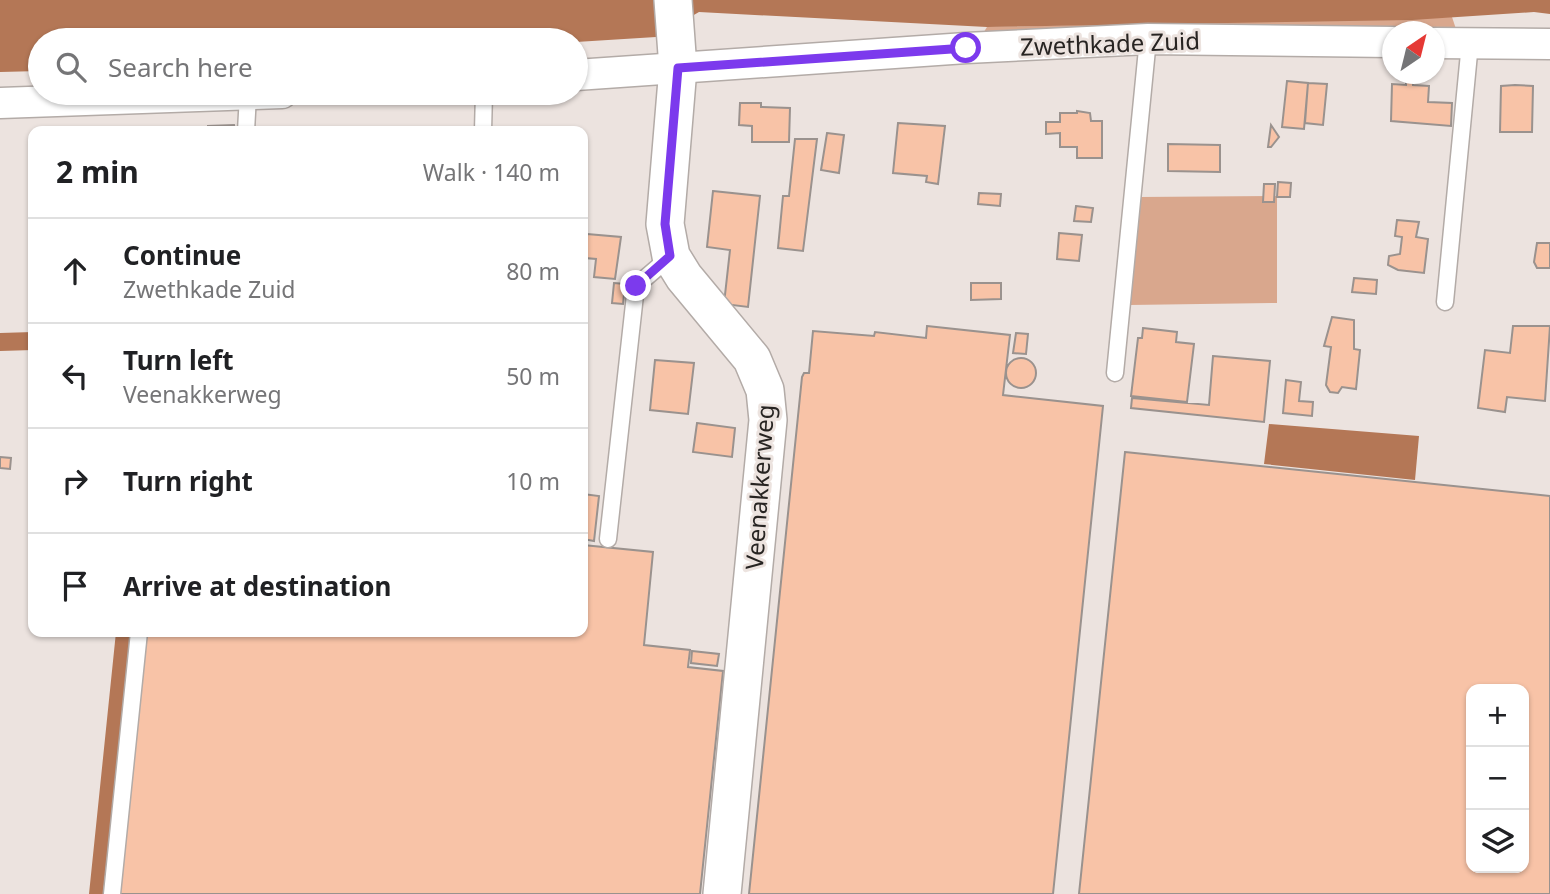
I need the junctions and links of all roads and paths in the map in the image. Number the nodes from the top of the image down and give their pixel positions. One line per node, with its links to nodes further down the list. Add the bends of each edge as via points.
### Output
1 (673, 0): 7 (street, Veenakkerweg)
2 (1148, 39): 3 (street, Zwethkade Zuid); 7 (street, Zwethkade Zuid); 17 (lane)
3 (1382, 42)
4 (1445, 43): 5 (street)
5 (1470, 43): 6 (street); 16 (lane)
6 (1550, 44)
7 (678, 55): 8 (street, Zwethkade Zuid); 15 (street, Veenakkerweg, via 665,224)
8 (588, 73)
9 (28, 102): 10 (street)
10 (0, 103)
11 (247, 105): 13 (lane)
12 (484, 105): 14 (lane)
13 (246, 126)
14 (483, 126)
15 (670, 256): 18 (lane, via 636,286); 21 (street, Veenakkerweg, via 752,359 766,397 768,420)
16 (1446, 302)
17 (1115, 373)
18 (608, 539)
19 (138, 637): 20 (lane)
20 (112, 894)
21 (722, 894)

